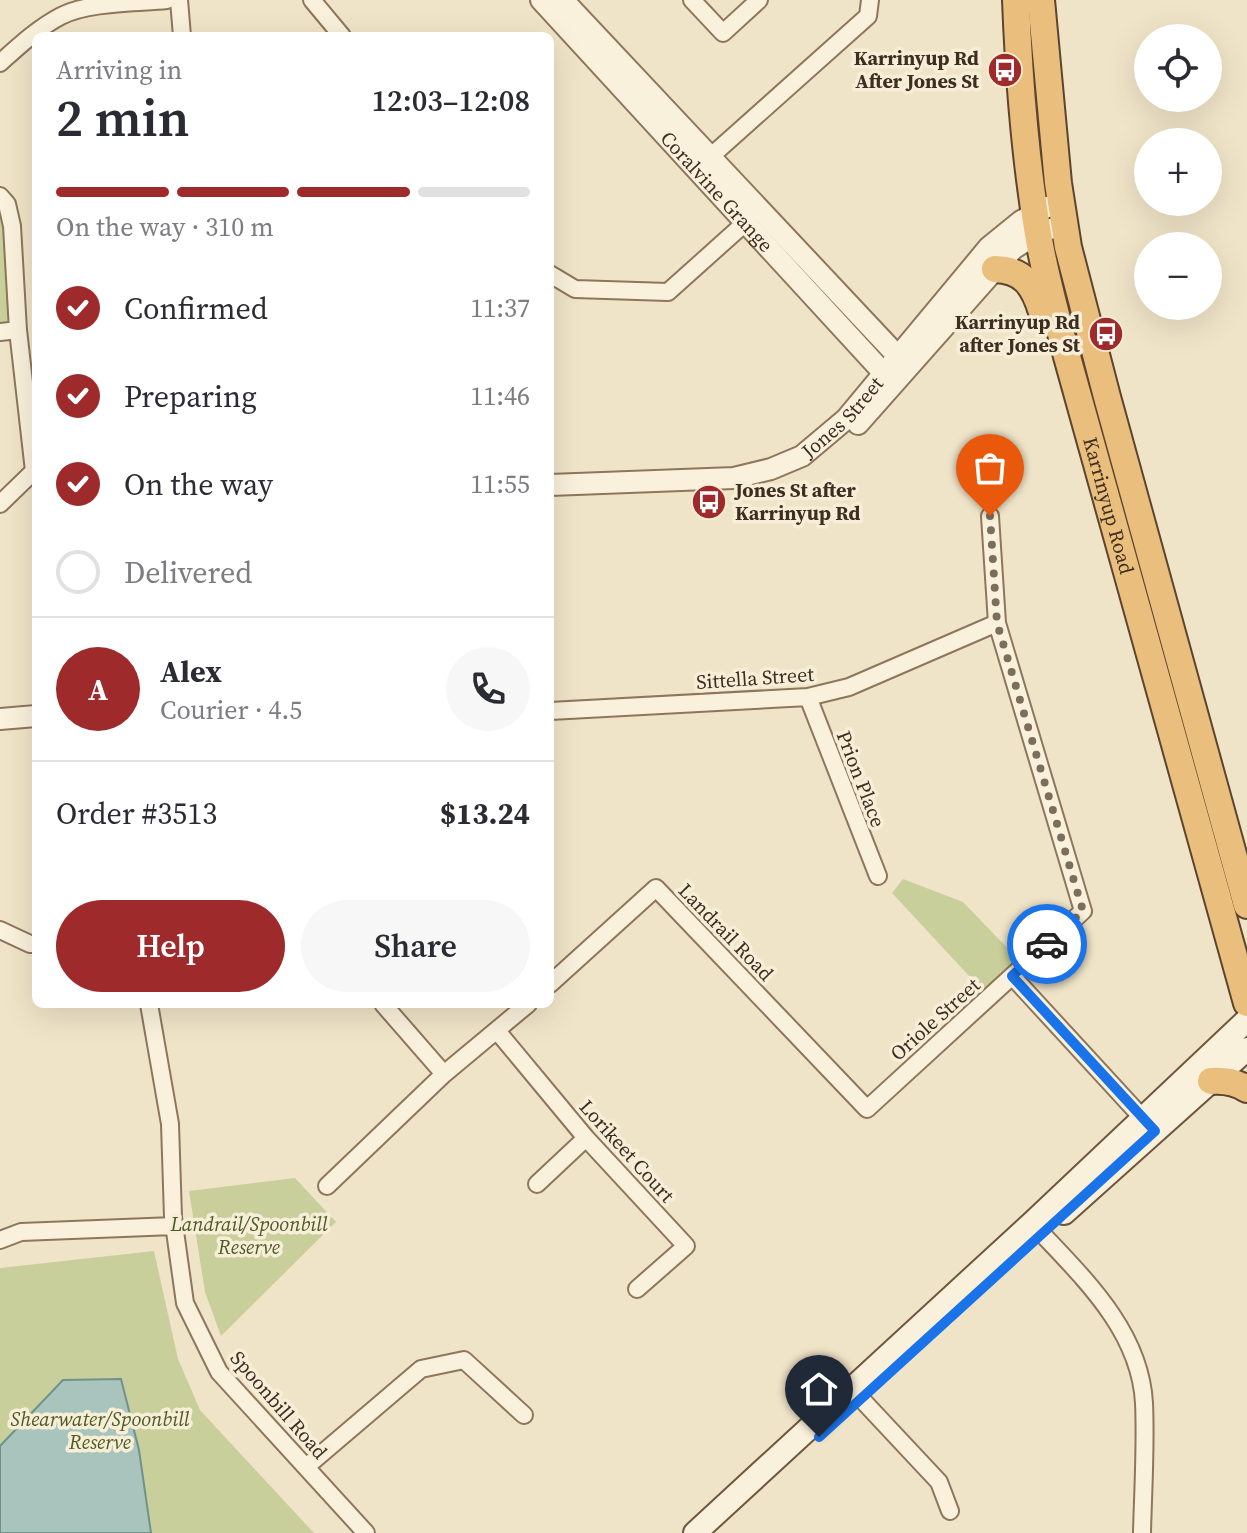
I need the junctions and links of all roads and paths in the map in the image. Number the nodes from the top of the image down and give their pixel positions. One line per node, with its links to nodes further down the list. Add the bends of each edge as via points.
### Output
1 (167, 0): 11 (street, via 95,7 63,15)
2 (179, 0): 12 (street)
3 (312, 0): 13 (street)
4 (541, 0): 20 (street, Coralvine Grange)
5 (563, 0): 16 (street, Coralvine Grange)
6 (692, 0): 7 (street, via 723,33)
7 (759, 0)
8 (870, 0): 16 (street, via 868,16)
9 (1016, 0): 19 (highway, Karrinyup Road)
10 (1041, 0): 18 (highway, Karrinyup Road)
11 (38, 32)
12 (182, 32)
13 (339, 32)
14 (32, 36): 15 (street)
15 (0, 63)
16 (709, 158): 26 (street, Coralvine Grange)
17 (0, 196): 23 (street, via 12,226)
18 (1063, 212): 19 (street, Jones Street); 41 (highway, Karrinyup Road, via 1107,397)
19 (1036, 222): 21 (street, Jones Street); 25 (highway, Karrinyup Road); 26 (street, Jones Street, via 1008,230 989,247)
20 (745, 223): 22 (street, via 668,292 575,289); 27 (street, Coralvine Grange)
21 (995, 269): 25 (highway, via 1018,273 1030,282 1046,325); 26 (street, Jones Street)
22 (554, 276)
23 (18, 330): 24 (street); 28 (street)
24 (0, 332)
25 (1068, 360): 49 (highway, Karrinyup Road)
26 (902, 361): 27 (street, Jones Street)
27 (888, 378): 30 (street, Jones Street, via 802,456 771,469 734,478); 31 (street, Jones Street, via 838,444 798,471 763,485)
28 (32, 447)
29 (32, 475): 32 (street)
30 (554, 485)
31 (554, 498)
32 (0, 504)
33 (990, 516): 34 (street, Oriole Street)
34 (997, 623): 35 (street, Sittella Street, via 849,687); 47 (street, Oriole Street, via 1083,911)
35 (808, 697): 36 (street, Sittella Street); 42 (street, Prion Place)
36 (554, 711)
37 (32, 716): 38 (street)
38 (0, 719)
39 (32, 729): 40 (street)
40 (0, 732)
41 (1233, 852): 43 (highway); 44 (highway, Karrinyup Road)
42 (878, 876)
43 (1247, 881)
44 (1247, 905)
45 (0, 930): 46 (street)
46 (32, 944)
47 (1012, 976): 59 (street, Oriole Street); 60 (street)
48 (554, 980): 59 (street, Landrail Road, via 656,888)
49 (1247, 1003)
50 (150, 1008): 64 (street, Spoonbill Road, via 170,1124)
51 (386, 1008): 56 (street)
52 (524, 1008): 54 (street)
53 (1247, 1020): 60 (main road)
54 (498, 1032): 56 (street); 61 (street, Lorikeet Court)
55 (1247, 1049): 57 (main road)
56 (444, 1074): 63 (street)
57 (1211, 1081): 58 (highway); 60 (main road)
58 (1247, 1089)
59 (867, 1109)
60 (1149, 1125): 65 (main road)
61 (586, 1138): 62 (street); 67 (street, Lorikeet Court, via 686,1246)
62 (537, 1184)
63 (327, 1186)
64 (174, 1226): 66 (street, via 21,1232); 70 (street, Spoonbill Road, via 185,1303 219,1372)
65 (1037, 1228): 68 (main road); 75 (street, via 1098,1295 1138,1370 1144,1403)
66 (0, 1240)
67 (637, 1289)
68 (856, 1394): 71 (street, via 939,1482); 73 (main road); 74 (main road)
69 (524, 1415): 70 (street, via 464,1360 421,1369)
70 (306, 1467): 72 (street, Spoonbill Road)
71 (950, 1511)
72 (366, 1533)
73 (695, 1533)
74 (716, 1533)
75 (1142, 1533)

